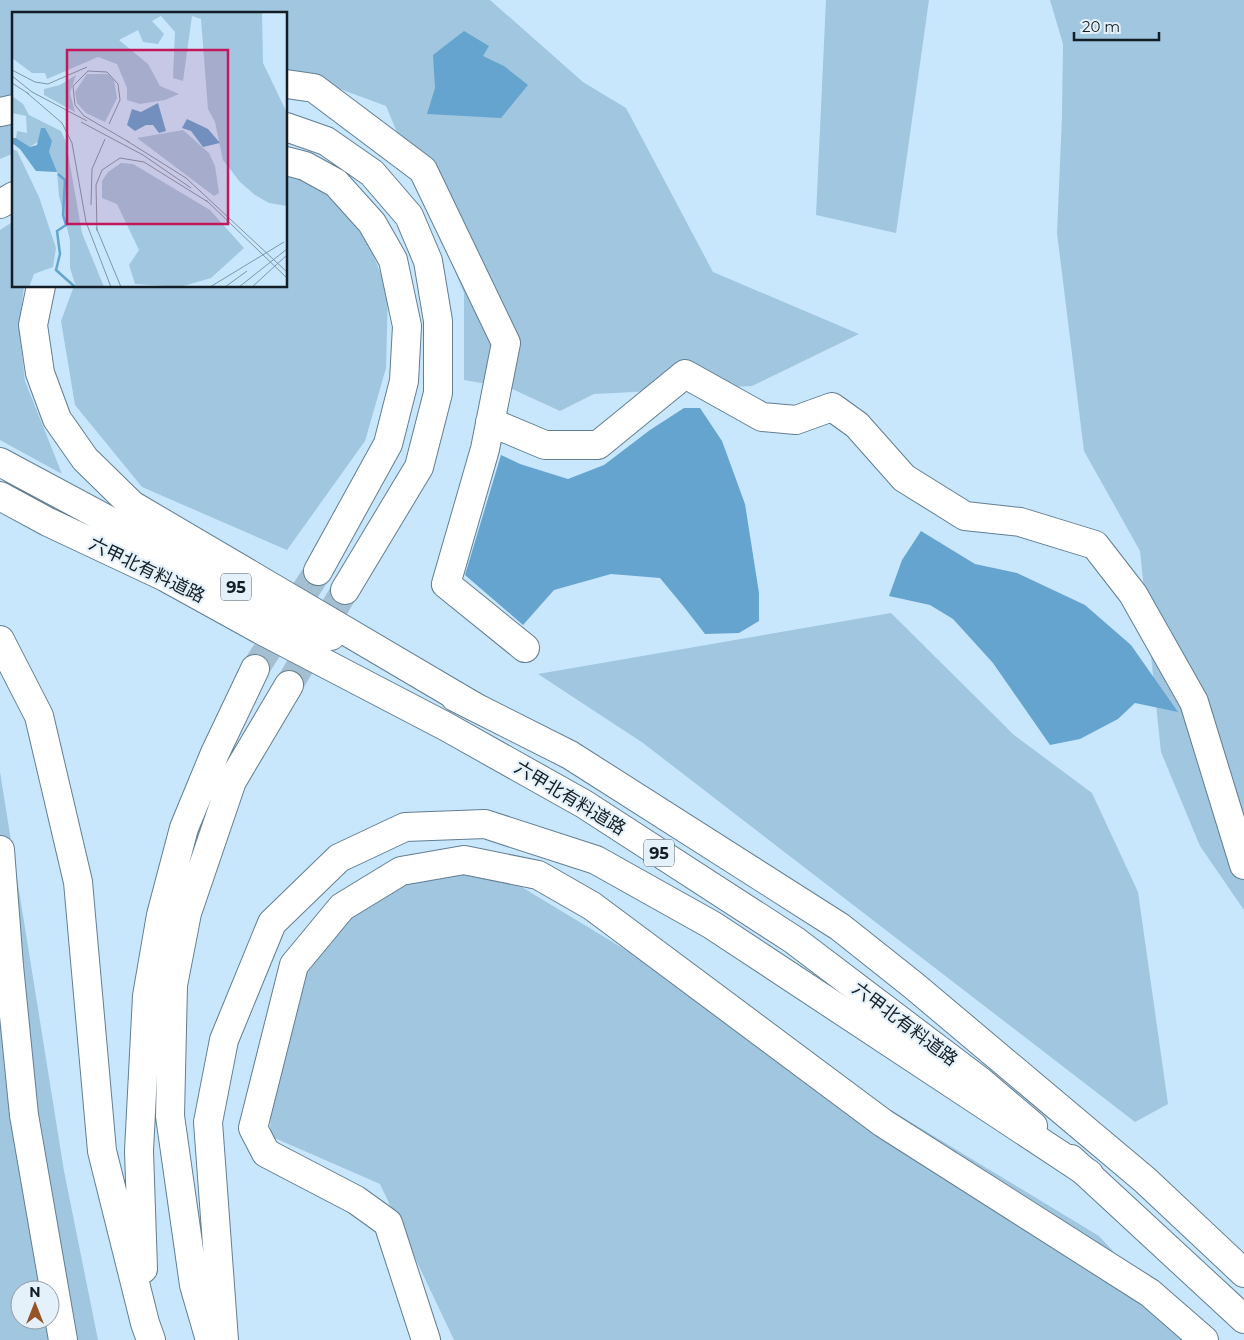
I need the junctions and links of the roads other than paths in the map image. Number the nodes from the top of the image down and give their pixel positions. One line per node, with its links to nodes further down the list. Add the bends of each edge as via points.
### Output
1 (288, 84): 7 (main road, via 314,88 423,170 506,343)
2 (288, 129): 11 (main road, via 326,140 372,172 408,216 428,261 438,322 438,393 419,467)
3 (288, 162): 10 (main road, via 305,166 336,183 372,224 393,260 407,326 404,381 388,444)
4 (12, 197): 5 (main road)
5 (0, 204)
6 (41, 288): 16 (main road, via 33,325 40,373 57,419 85,459 132,505)
7 (490, 422): 13 (main road, via 486,449 446,584); 18 (main road, via 545,445 598,445 685,374 762,417 796,420 832,407 857,425 904,478 965,516 1020,522 1095,545 1133,594 1194,702)
8 (0, 462): 16 (main road, 六甲北有料道路 / 95, via 177,557)
9 (0, 496): 19 (main road, 六甲北有料道路 / 95, via 164,577 445,726 584,804 794,940 980,1081)
10 (318, 571)
11 (345, 590)
12 (0, 640): 22 (main road, via 39,716 78,882 102,1151)
13 (525, 648)
14 (255, 669): 22 (main road, via 184,828 161,915 147,996 139,1151)
15 (289, 685): 24 (main road, via 232,781 187,913 173,985 170,1116 194,1285)
16 (475, 707): 20 (main road, 六甲北有料道路 / 95, via 570,755 840,927 1145,1180)
17 (0, 850): 23 (main road, via 24,1115)
18 (1244, 865)
19 (1089, 1174): 21 (main road, 六甲北有料道路 / 95); 25 (main road, via 712,925 596,860 486,824 405,827 339,858 272,923 224,1040 208,1122)
20 (1244, 1273)
21 (1244, 1319)
22 (148, 1331)
23 (63, 1340)
24 (210, 1340)
25 (224, 1340)
26 (426, 1340): 27 (main road, via 388,1224 356,1200 266,1153 253,1128 294,965 342,907 401,871 464,860 538,875 592,906 883,1123 1150,1293)
27 (1204, 1340)

